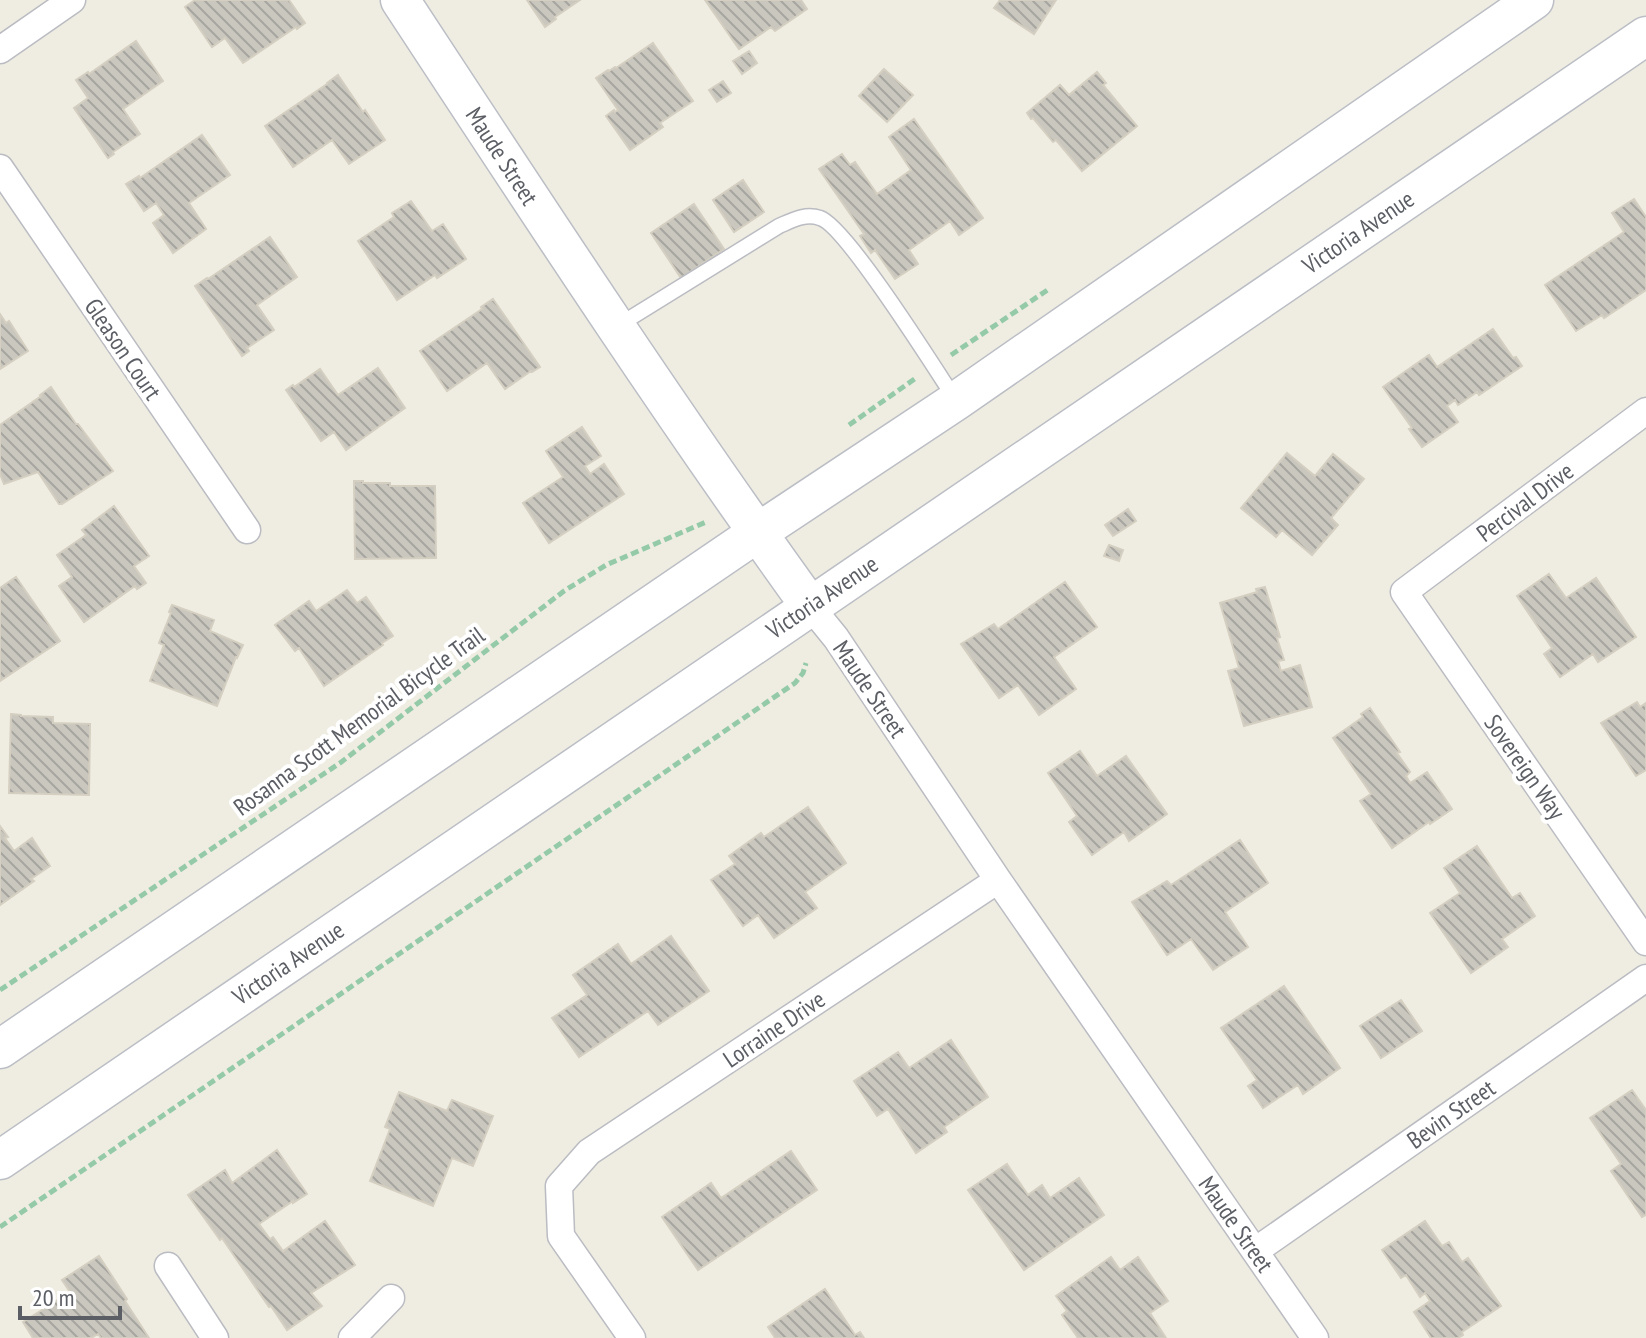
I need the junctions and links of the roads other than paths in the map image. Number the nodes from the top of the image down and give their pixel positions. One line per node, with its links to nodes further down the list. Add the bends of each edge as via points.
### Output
1 (72, 0): 5 (street)
2 (400, 0): 7 (main road, Maude Street)
3 (1534, 0): 8 (main road)
4 (1646, 36): 13 (main road, Victoria Avenue)
5 (0, 50)
6 (0, 168): 10 (street, Gleason Court)
7 (615, 327): 8 (lane, via 779,226 805,216 823,218 874,278); 11 (main road, Maude Street)
8 (956, 401): 11 (main road)
9 (1646, 411): 12 (street, Percival Drive)
10 (247, 530)
11 (757, 533): 13 (main road, Maude Street); 17 (main road)
12 (1404, 592): 15 (street, Sovereign Way)
13 (810, 606): 14 (street, Maude Street); 18 (main road, Victoria Avenue)
14 (998, 880): 19 (street, Maude Street); 24 (street, Lorraine Drive, via 589,1152 559,1186 561,1236)
15 (1646, 942)
16 (1646, 978): 19 (street, Bevin Street)
17 (0, 1049)
18 (0, 1160)
19 (1255, 1251): 25 (street, Maude Street)
20 (168, 1266): 22 (street)
21 (391, 1298): 23 (street)
22 (215, 1338)
23 (352, 1338)
24 (632, 1338)
25 (1315, 1338)

